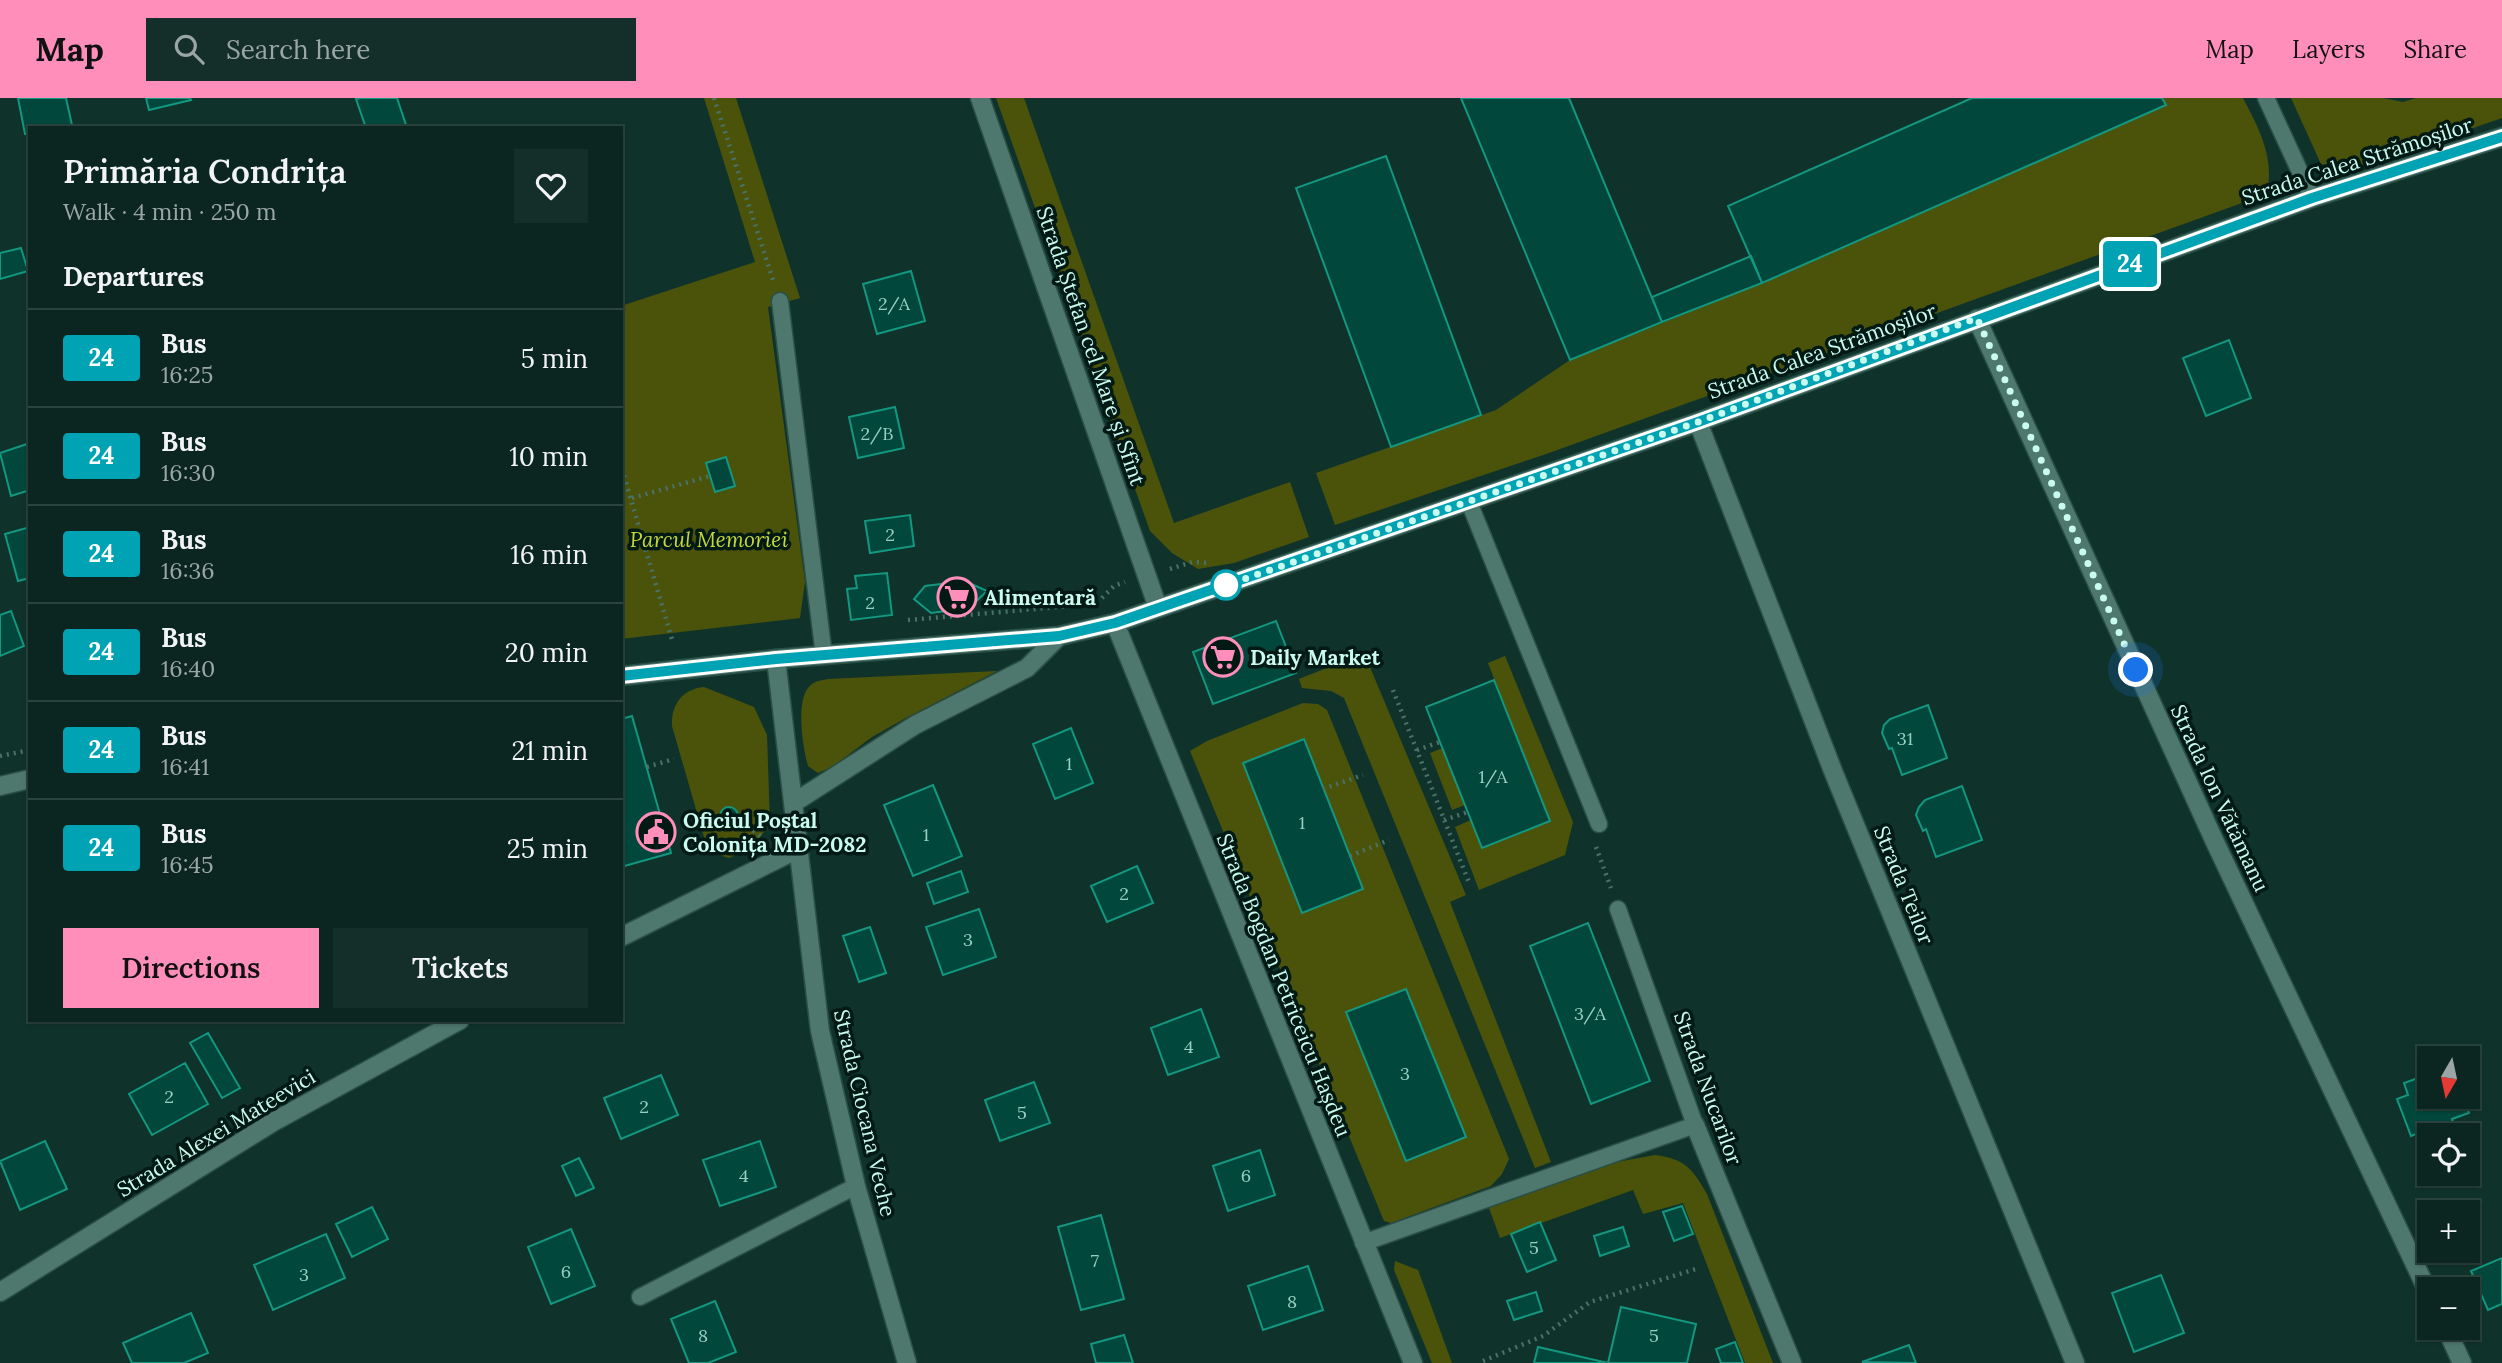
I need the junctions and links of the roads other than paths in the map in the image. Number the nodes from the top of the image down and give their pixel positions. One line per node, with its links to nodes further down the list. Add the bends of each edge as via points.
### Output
1 (980, 98): 9 (street, Strada Ștefan cel Mare și Sfînt)
2 (2266, 98): 4 (lane)
3 (2502, 137): 4 (street, Strada Calea Strămoșilor)
4 (2312, 198): 6 (street, Strada Calea Strămoșilor)
5 (780, 301): 12 (lane)
6 (1977, 318): 7 (street, Strada Calea Strămoșilor); 26 (street, Strada Ion Vătămanu, via 2208,828)
7 (1698, 422): 8 (street, Strada Calea Strămoșilor); 33 (street, Strada Teilor, via 1833,771)
8 (1469, 502): 9 (street, Strada Calea Strămoșilor); 18 (lane)
9 (1158, 608): 10 (street, Strada Calea Strămoșilor)
10 (1115, 623): 11 (street); 25 (street, Strada Bogdan Petriceicu Hașdeu)
11 (1059, 636): 12 (street); 17 (street, via 1027,668 915,725)
12 (824, 656): 13 (street)
13 (776, 659): 14 (street); 17 (street, Strada Ciocana Veche)
14 (623, 676)
15 (28, 779): 16 (street)
16 (0, 786)
17 (795, 802): 19 (street, Strada Ciocana Veche)
18 (1599, 824)
19 (800, 848): 21 (street); 24 (street, Strada Ciocana Veche, via 820,1031)
20 (1618, 909): 23 (lane, Strada Nucarilor)
21 (623, 936)
22 (456, 1022): 27 (street, Strada Alexei Mateevici, via 273,1122)
23 (1695, 1125): 25 (lane); 32 (street, Strada Nucarilor)
24 (856, 1186): 28 (lane); 30 (street, Strada Ciocana Veche)
25 (1363, 1243): 31 (street, Strada Bogdan Petriceicu Hașdeu)
26 (2421, 1277)
27 (0, 1292)
28 (640, 1297)
29 (2451, 1340): 34 (street)
30 (907, 1363)
31 (1413, 1363)
32 (1792, 1363)
33 (2075, 1363)
34 (2462, 1363)

